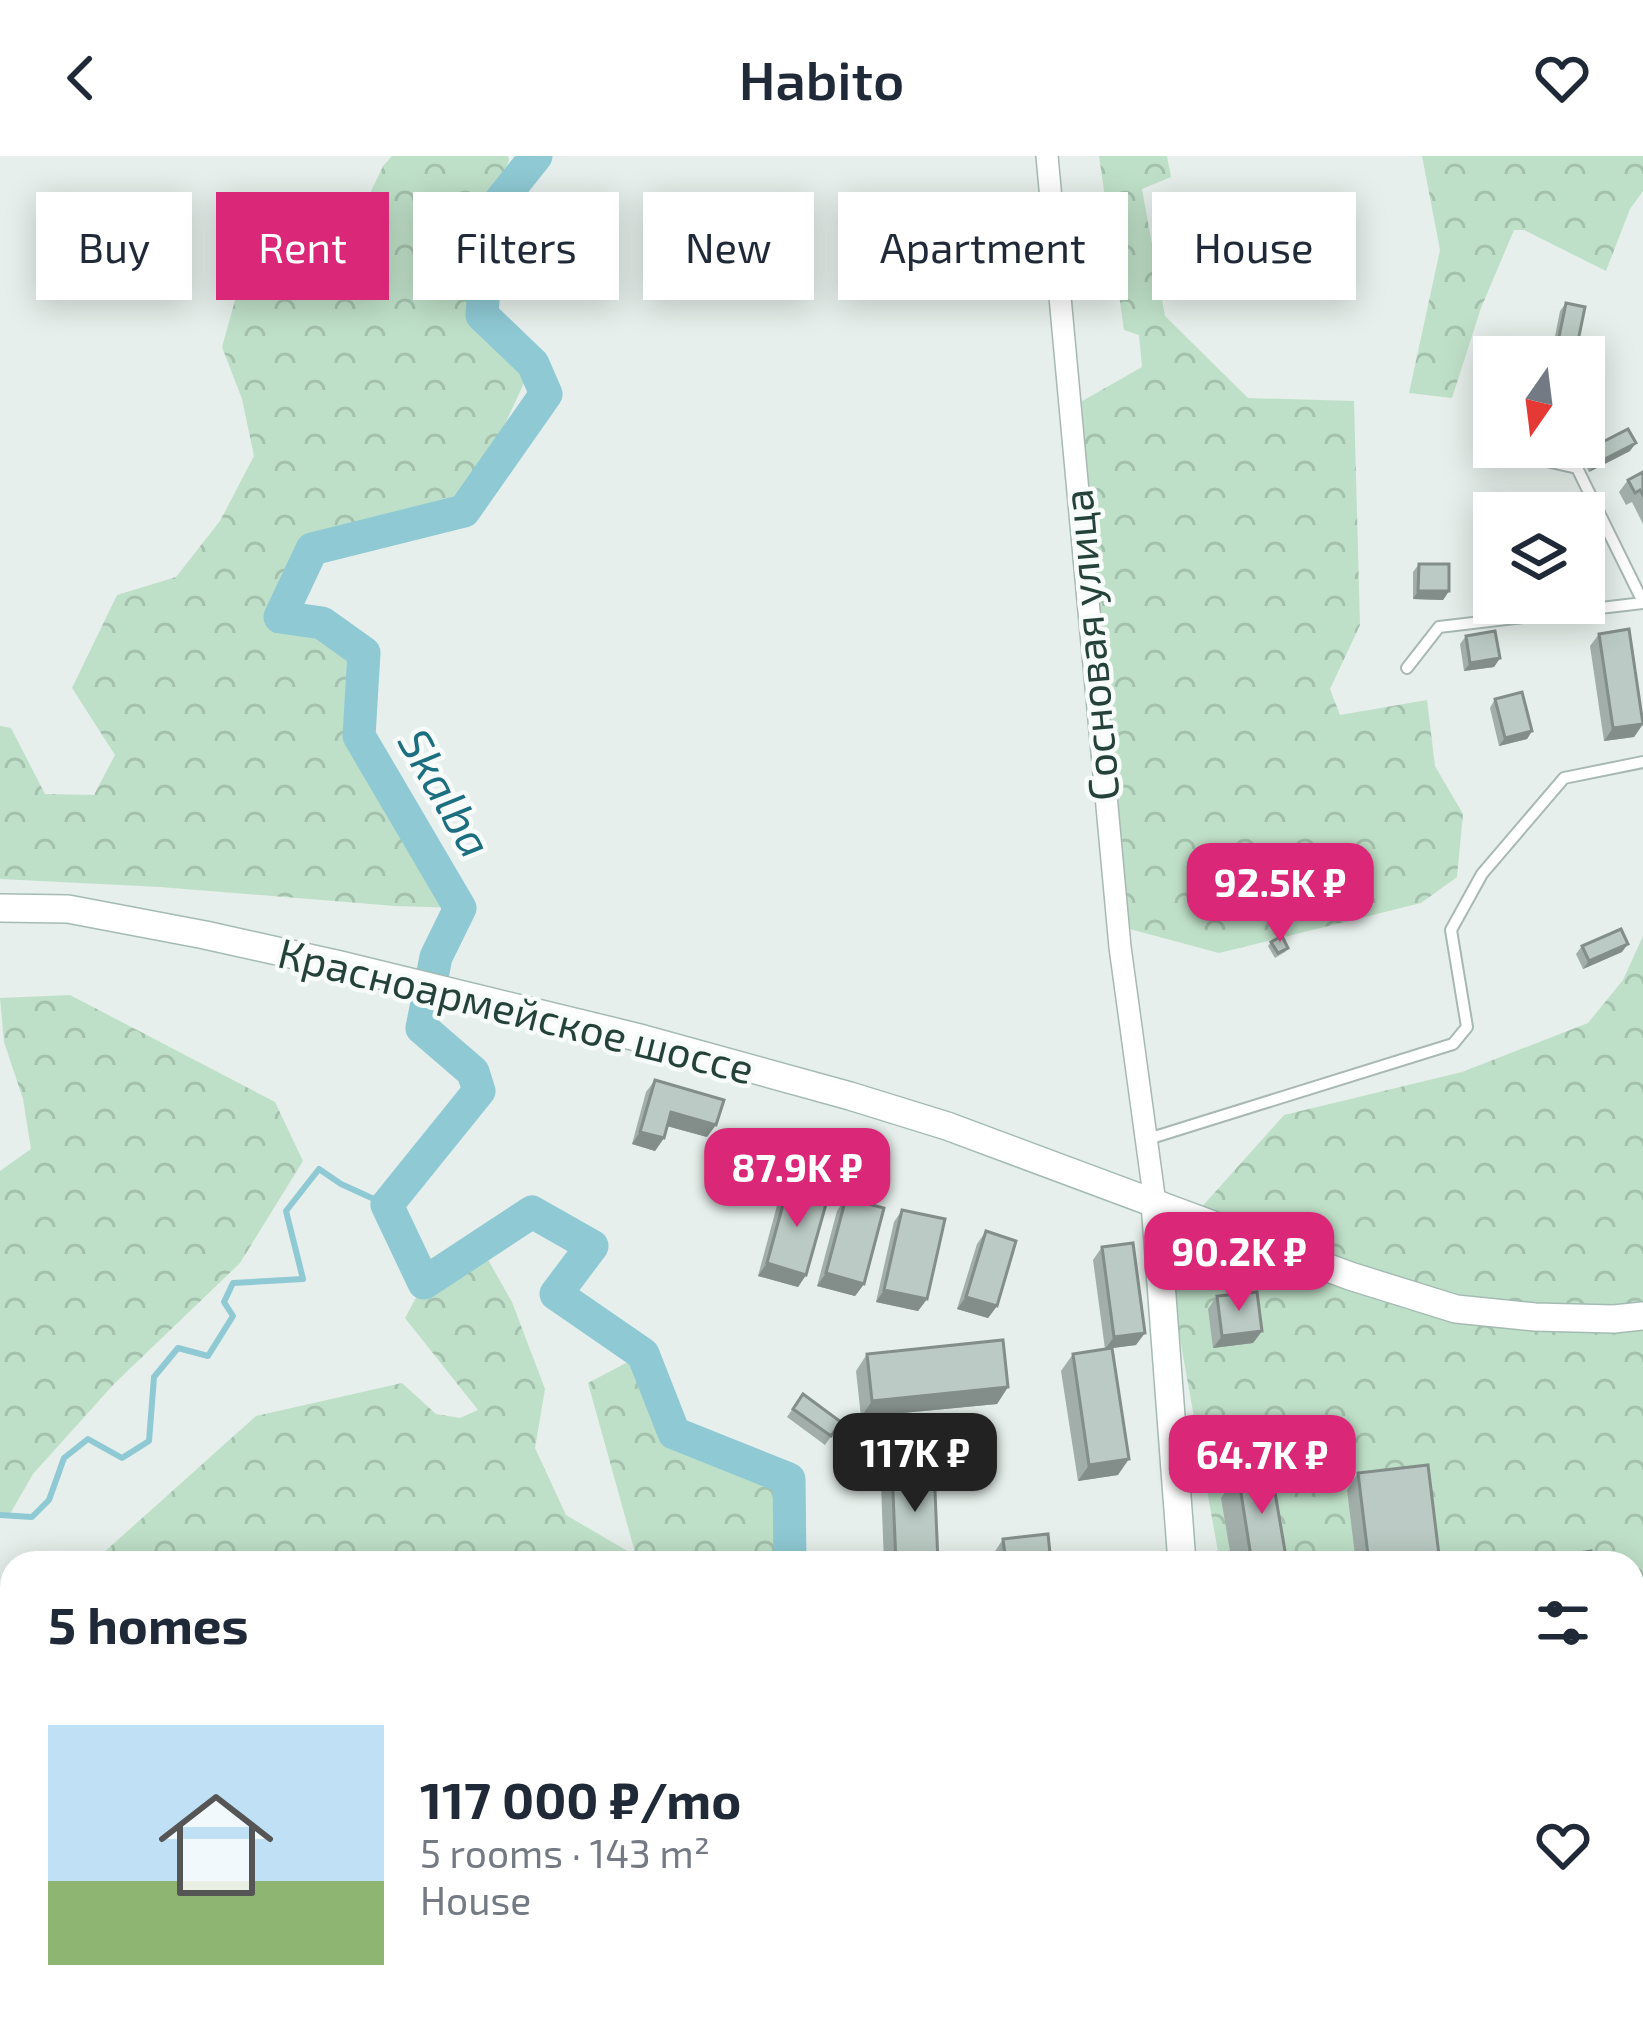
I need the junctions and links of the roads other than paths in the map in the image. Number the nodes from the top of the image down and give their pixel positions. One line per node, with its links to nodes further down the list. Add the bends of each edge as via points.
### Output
1 (1048, 156): 7 (street, Сосновая улица, via 1120,946)
2 (1577, 468): 3 (lane)
3 (1643, 602): 4 (lane, via 1438,627)
4 (1407, 668)
5 (1643, 762): 7 (lane, via 1564,778 1482,874 1451,930 1467,1027 1453,1044)
6 (0, 908): 8 (main road, Красноармейское шоссе, via 68,909 205,935 636,1037 947,1126)
7 (1148, 1139): 8 (street, Сосновая улица)
8 (1155, 1203): 9 (main road, Красноармейское шоссе, via 1456,1309); 10 (main road, via 1149,1244)
9 (1643, 1316)
10 (1181, 1551)

